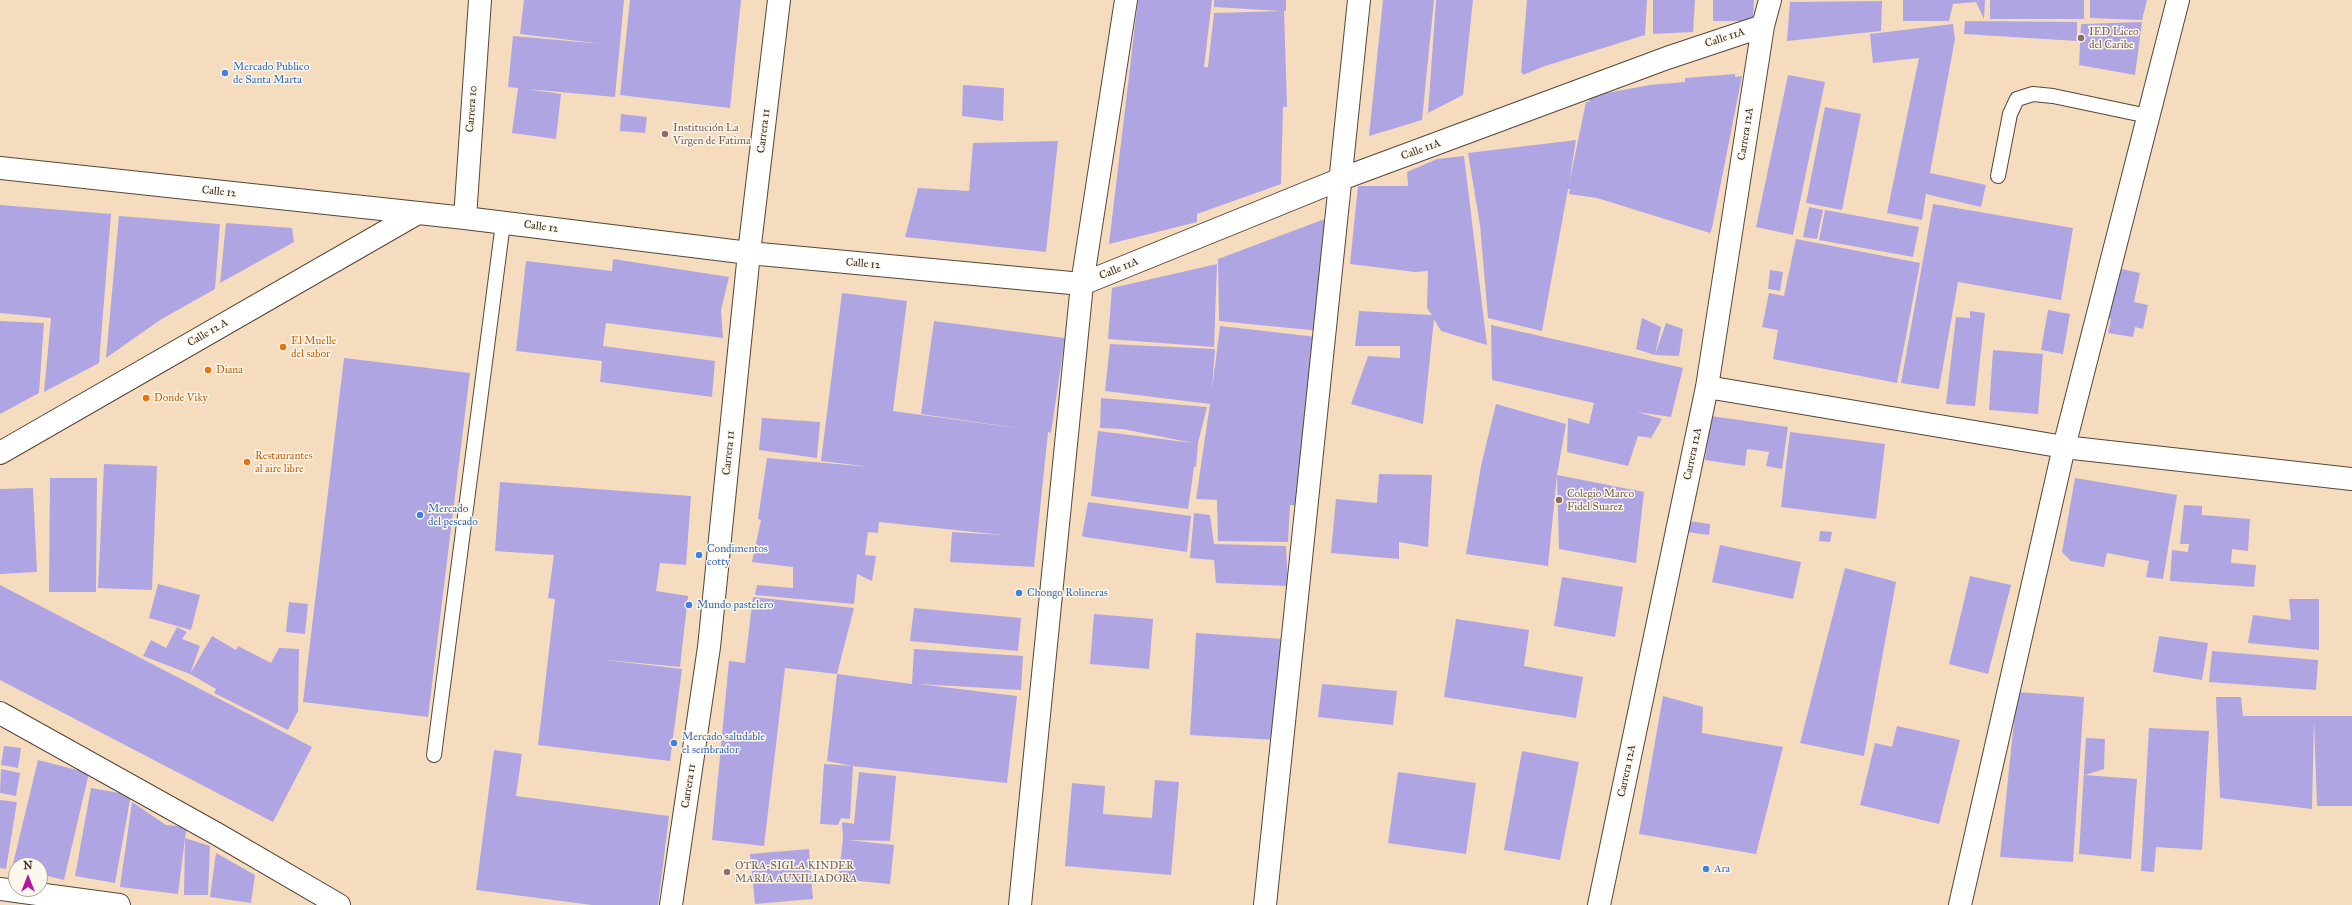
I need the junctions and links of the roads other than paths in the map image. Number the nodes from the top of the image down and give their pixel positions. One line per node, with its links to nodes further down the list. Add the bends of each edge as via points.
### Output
1 (480, 0): 13 (street, Carrera 10)
2 (780, 0): 15 (street, Carrera 11)
3 (1126, 0): 16 (street)
4 (1358, 0): 11 (street)
5 (1770, 0): 7 (street, Carrera 12A)
6 (2178, 0): 8 (street)
7 (1763, 26): 11 (street, Calle 11A, via 1667,58); 17 (street, Carrera 12A)
8 (2148, 116): 10 (lane, via 2053,96 2033,94 2017,99 2010,114); 18 (street)
9 (0, 168): 12 (street, Calle 12)
10 (1998, 176)
11 (1341, 180): 16 (street, Calle 11A); 28 (street)
12 (416, 214): 13 (street, Calle 12); 19 (street, Calle 12 A)
13 (465, 218): 14 (street, Calle 12)
14 (503, 223): 15 (street, Calle 12); 22 (lane)
15 (749, 253): 16 (street, Calle 12); 26 (street, Carrera 11, via 709,647)
16 (1082, 284): 27 (street)
17 (1707, 387): 18 (street); 29 (street, Carrera 12A)
18 (2064, 447): 20 (street); 30 (street)
19 (0, 452)
20 (2352, 479)
21 (0, 713): 25 (street)
22 (434, 755)
23 (0, 889): 24 (street)
24 (119, 905)
25 (339, 905)
26 (671, 905)
27 (1020, 905)
28 (1265, 905)
29 (1599, 905)
30 (1960, 905)

